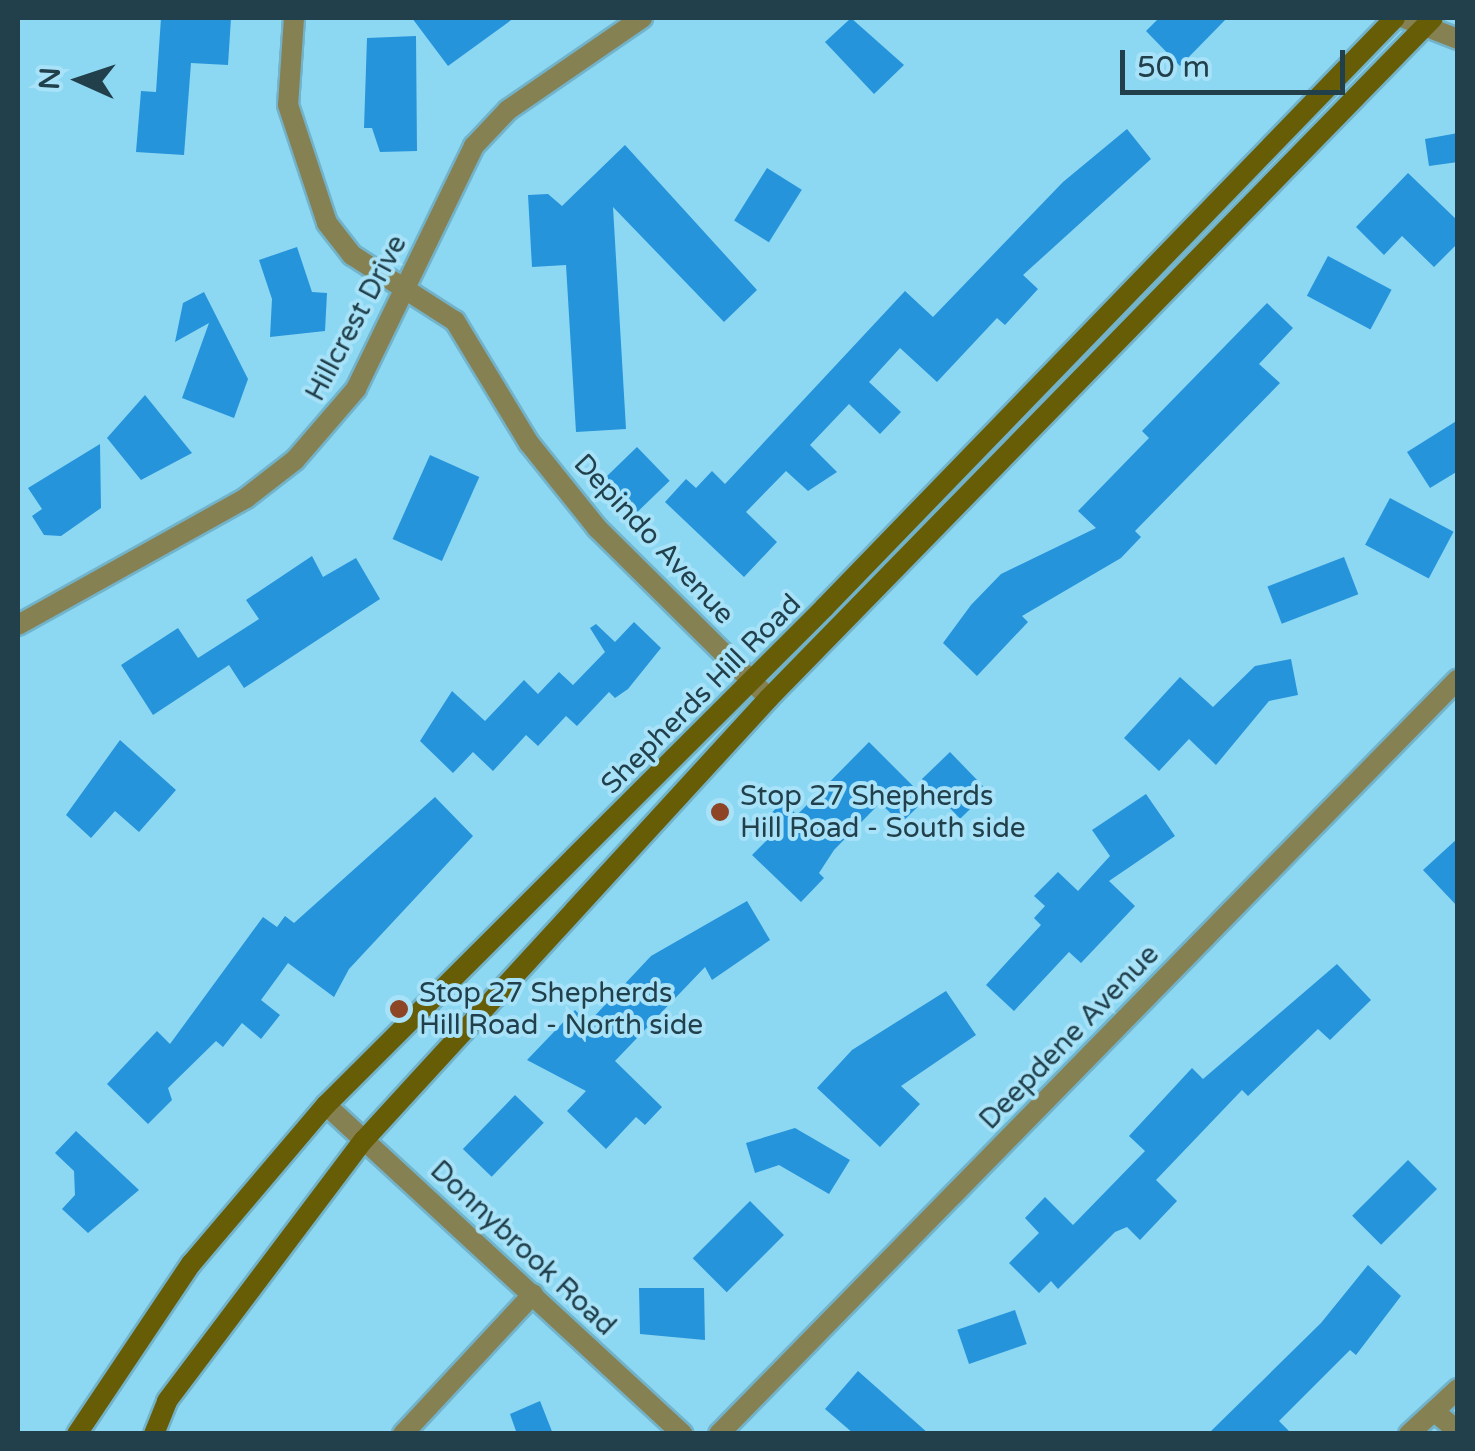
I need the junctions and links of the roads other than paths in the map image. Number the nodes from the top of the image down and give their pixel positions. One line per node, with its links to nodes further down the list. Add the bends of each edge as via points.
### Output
1 (294, 18): 7 (street, Depindo Avenue, via 288,104 304,168 327,223 352,255)
2 (642, 18): 7 (street, Hillcrest Drive, via 508,110 474,146)
3 (1394, 18): 10 (main road, Shepherds Hill Road)
4 (1404, 18): 5 (street)
5 (1428, 23): 6 (street); 11 (main road, Shepherds Hill Road)
6 (1458, 39)
7 (404, 294): 8 (street, Hillcrest Drive, via 356,389 295,460 246,498); 10 (street, Depindo Avenue, via 454,321 529,444 598,528)
8 (18, 624)
9 (1458, 679): 22 (street, Deepdene Avenue)
10 (752, 681): 11 (street, Depindo Avenue); 12 (main road, Shepherds Hill Road)
11 (769, 698): 13 (main road, Shepherds Hill Road)
12 (326, 1104): 13 (street, Donnybrook Road); 18 (main road, Shepherds Hill Road, via 191,1264)
13 (364, 1140): 14 (street, Donnybrook Road); 19 (main road, Shepherds Hill Road, via 167,1401)
14 (533, 1294): 20 (street); 21 (street, Donnybrook Road)
15 (1458, 1390): 16 (street)
16 (1435, 1412): 17 (street); 23 (street)
17 (1458, 1432)
18 (77, 1434)
19 (150, 1434)
20 (403, 1434)
21 (682, 1434)
22 (719, 1434)
23 (1409, 1434)

